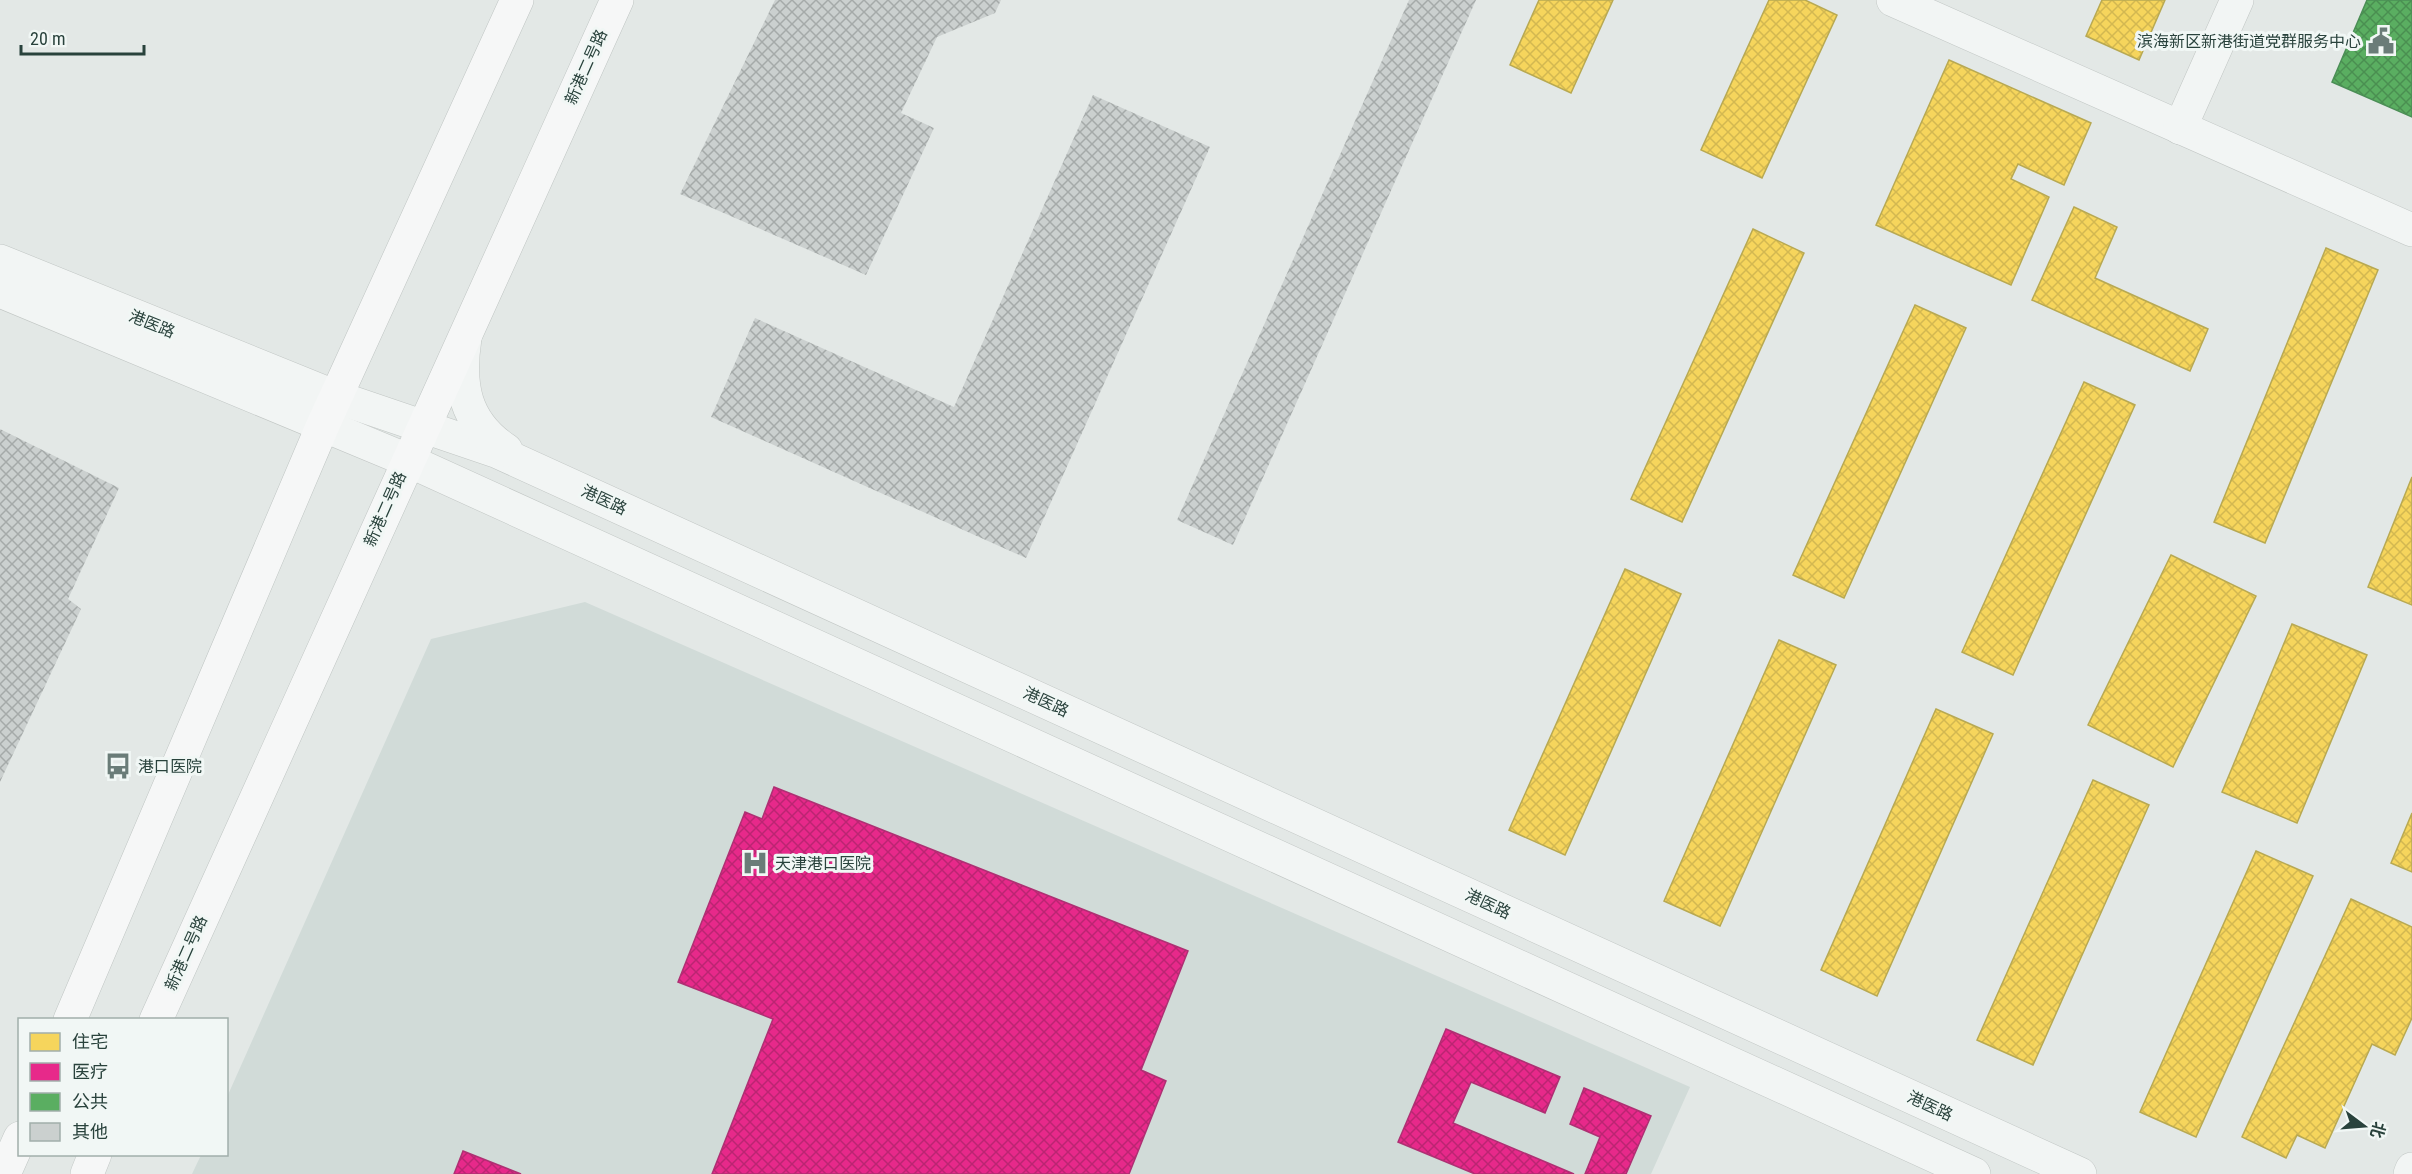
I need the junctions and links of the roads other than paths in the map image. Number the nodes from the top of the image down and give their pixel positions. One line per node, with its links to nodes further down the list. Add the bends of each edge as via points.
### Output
1 (517, 0): 10 (main road)
2 (617, 0): 9 (main road, 新港二号路)
3 (1893, 0): 5 (street)
4 (2237, 0): 5 (street)
5 (2180, 128): 6 (street)
6 (2412, 230)
7 (0, 261): 10 (street, 港医路)
8 (0, 291): 10 (street, 港医路)
9 (467, 330): 11 (main road, 新港二号路); 13 (street, via 461,371 470,411 490,436)
10 (330, 411): 11 (street, 港医路); 12 (street, 港医路); 14 (main road)
11 (423, 426): 12 (main road, 新港二号路); 13 (street, 港医路)
12 (407, 460): 15 (main road, 新港二号路); 21 (street, 港医路)
13 (530, 466): 22 (street, 港医路)
14 (71, 1018)
15 (157, 1018)
16 (18, 1142): 19 (main road)
17 (95, 1156): 20 (main road)
18 (2412, 1169): 23 (street)
19 (4, 1174)
20 (87, 1174)
21 (1974, 1174)
22 (2080, 1174)
23 (2410, 1174)

